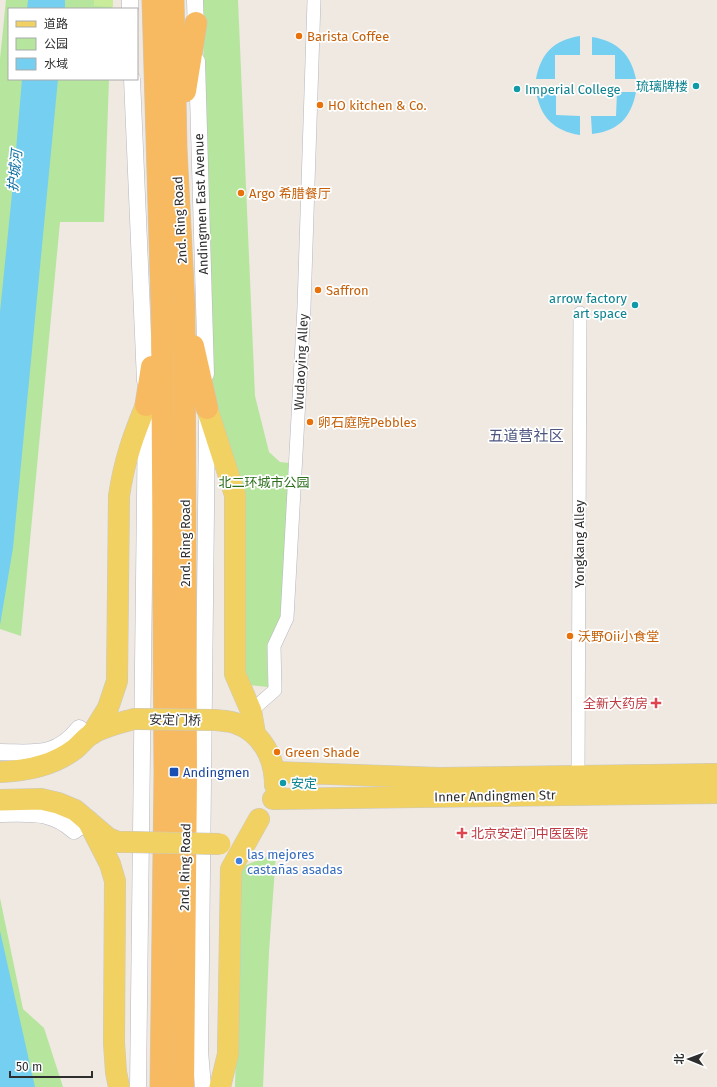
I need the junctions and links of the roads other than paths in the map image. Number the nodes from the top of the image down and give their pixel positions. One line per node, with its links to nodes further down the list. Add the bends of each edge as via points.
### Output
1 (153, 0): 9 (highway, 2nd. Ring Road)
2 (173, 0): 7 (highway, 2nd. Ring Road)
3 (195, 0): 5 (street, Andingmen East Avenue)
4 (314, 0): 13 (street, Wudaoying Alley, via 304,307 287,618 274,646 275,690)
5 (196, 23): 7 (highway); 12 (street, Andingmen East Avenue)
6 (132, 80): 11 (street)
7 (176, 150): 8 (highway, 2nd. Ring Road)
8 (184, 306): 12 (highway); 28 (highway, 2nd. Ring Road, via 186,775)
9 (162, 309): 11 (highway); 27 (highway, 2nd. Ring Road, via 165,776)
10 (580, 313): 19 (street, Yongkang Alley)
11 (146, 404): 14 (main road, via 130,445 119,496 117,681 108,708); 26 (street)
12 (207, 408): 13 (main road, via 235,495 235,674); 29 (street, Andingmen East Avenue, via 200,1043)
13 (251, 711): 15 (main road)
14 (85, 731): 15 (main road, 安定门桥, bridge, via 134,719 216,720 234,722); 16 (main road, via 75,749 57,761 39,768)
15 (255, 734): 17 (main road, via 265,744)
16 (3, 762)
17 (274, 772): 19 (main road, Inner Andingmen Str, via 439,778); 21 (main road)
18 (717, 774): 19 (main road, Inner Andingmen Str)
19 (578, 776)
20 (717, 793): 21 (main road, Inner Andingmen Str)
21 (273, 799): 23 (main road)
22 (3, 807): 24 (main road, via 41,799 58,803 75,810)
23 (259, 819): 24 (main road, bridge, via 245,832 220,844 118,842); 30 (main road, via 231,869 228,1054)
24 (81, 826): 25 (main road, via 110,864 115,881 114,1043)
25 (119, 1087)
26 (138, 1087)
27 (161, 1087)
28 (183, 1087)
29 (203, 1087)
30 (220, 1087)

